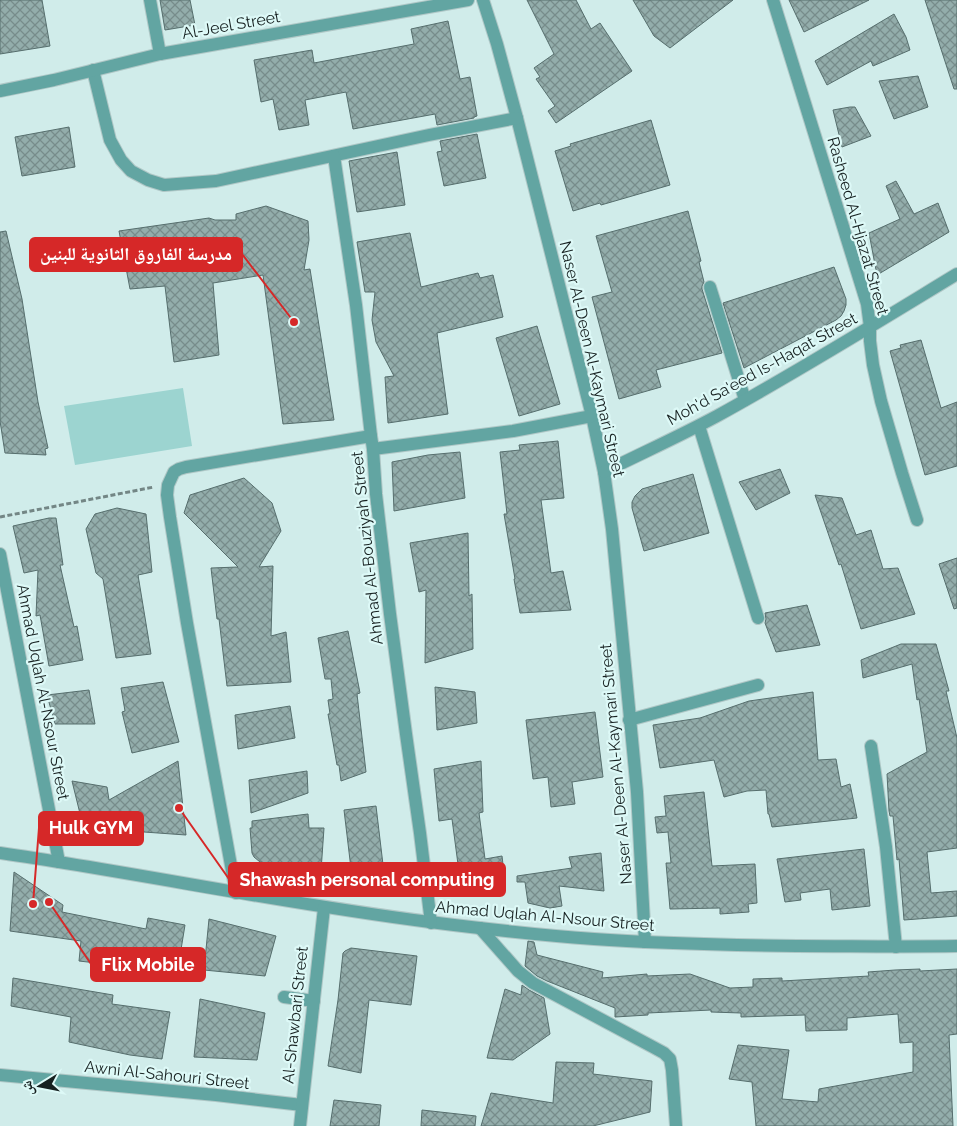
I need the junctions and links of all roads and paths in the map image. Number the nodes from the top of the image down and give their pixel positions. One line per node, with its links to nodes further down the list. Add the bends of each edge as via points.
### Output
1 (150, 0): 5 (street)
2 (468, 0): 5 (street, Al-Jeel Street)
3 (483, 0): 8 (street, Naser Al-Deen Al-Kaymari Street)
4 (773, 0): 12 (street, Rasheed Al-Hjazat Street, via 867,304)
5 (160, 54): 6 (street, Al-Jeel Street)
6 (93, 70): 7 (street, Al-Jeel Street); 9 (street, via 110,140 121,160 148,180 164,185 216,181)
7 (0, 91)
8 (517, 118): 9 (street); 14 (street, Naser Al-Deen Al-Kaymari Street)
9 (334, 156): 16 (street)
10 (957, 274): 12 (street, Moh'd Sa'eed Is-Haqat Street)
11 (710, 287): 13 (street)
12 (870, 327): 13 (street, Moh'd Sa'eed Is-Haqat Street); 20 (street, Rasheed Al-Hjazat Street, via 873,366 881,401)
13 (745, 400): 15 (street, Moh'd Sa'eed Is-Haqat Street)
14 (592, 416): 16 (street, via 513,431); 17 (street, Naser Al-Deen Al-Kaymari Street)
15 (698, 426): 17 (street, Moh'd Sa'eed Is-Haqat Street); 22 (street)
16 (372, 442): 18 (street, Ahmad Al-Bouziyah Street, via 186,467 174,472); 30 (street, Ahmad Al-Bouziyah Street, via 390,614)
17 (604, 472): 24 (street, Naser Al-Deen Al-Kaymari Street)
18 (168, 485): 19 (path); 28 (street, via 170,517 189,632)
19 (0, 517)
20 (917, 520)
21 (0, 554): 27 (street, Ahmad Uqlah Al-Nsour Street)
22 (758, 618)
23 (758, 685): 24 (street)
24 (629, 720): 32 (street, Naser Al-Deen Al-Kaymari Street)
25 (871, 746): 34 (street)
26 (0, 853): 27 (street)
27 (59, 862): 28 (street, Ahmad Uqlah Al-Nsour Street)
28 (236, 893): 29 (street, Ahmad Uqlah Al-Nsour Street)
29 (324, 908): 30 (street, Ahmad Uqlah Al-Nsour Street); 36 (street, Al-Shawbari Street)
30 (431, 922): 31 (street, Ahmad Uqlah Al-Nsour Street)
31 (480, 928): 32 (street, Ahmad Uqlah Al-Nsour Street); 40 (street, via 533,983 668,1056)
32 (645, 942): 34 (street, Ahmad Uqlah Al-Nsour Street)
33 (957, 946): 34 (street, Ahmad Uqlah Al-Nsour Street)
34 (896, 947)
35 (284, 997): 36 (street)
36 (314, 1001): 38 (street, Al-Shawbari Street)
37 (0, 1075): 38 (street, Awni Al-Sahouri Street)
38 (302, 1105): 39 (street, Al-Shawbari Street)
39 (300, 1126)
40 (676, 1126)

